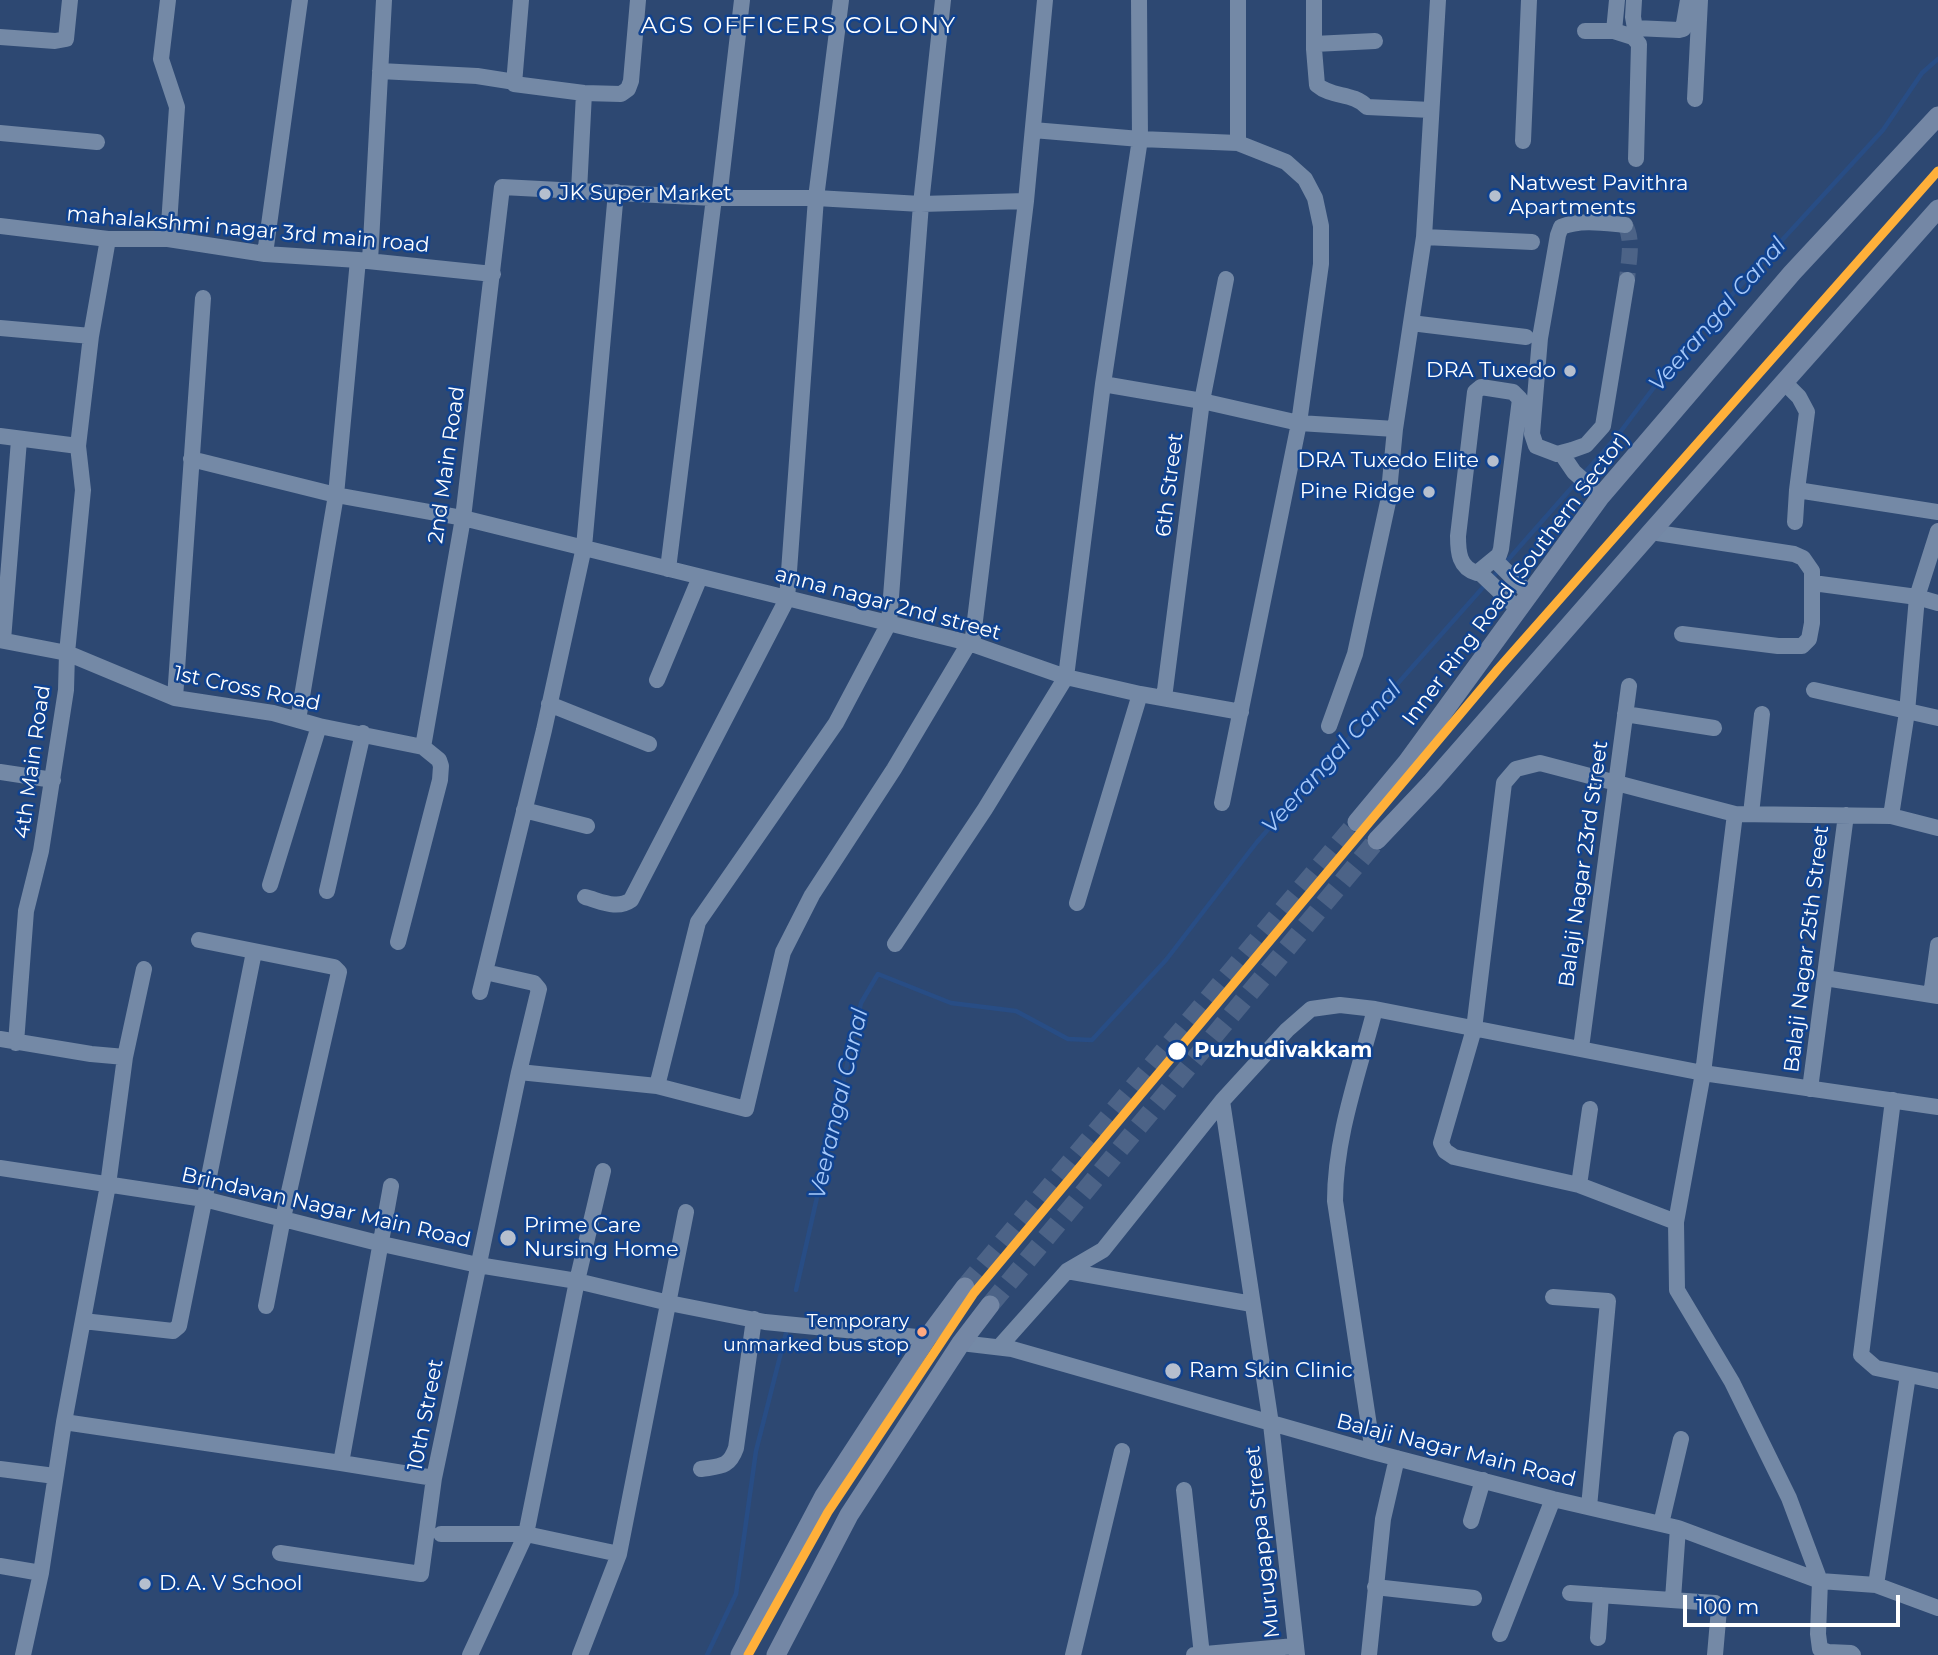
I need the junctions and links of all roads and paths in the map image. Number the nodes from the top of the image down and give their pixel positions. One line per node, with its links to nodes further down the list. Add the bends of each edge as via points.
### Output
1 (70, 0): 22 (street, via 66,39)
2 (168, 0): 49 (street, via 161,59 177,107)
3 (300, 0): 51 (street)
4 (384, 0): 25 (street)
5 (521, 0): 26 (street)
6 (638, 0): 27 (street, via 628,89 621,94)
7 (742, 0): 40 (street)
8 (841, 0): 41 (street)
9 (943, 0): 43 (street)
10 (1045, 0): 31 (street)
11 (1139, 0): 33 (street)
12 (1238, 0): 36 (street)
13 (1314, 0): 24 (street)
14 (1438, 0): 29 (street)
15 (1529, 0): 34 (street)
16 (1617, 0): 21 (street)
17 (1634, 0): 18 (street, via 1635,28 1679,30 1686,23)
18 (1688, 0)
19 (1700, 0): 28 (street)
20 (1585, 31): 21 (street)
21 (1614, 31): 37 (street, via 1639,44)
22 (0, 37)
23 (1375, 41): 24 (street)
24 (1314, 44): 29 (street, via 1317,85 1326,93 1360,99 1367,107)
25 (380, 71): 26 (street); 52 (street)
26 (514, 82): 27 (street)
27 (584, 93): 38 (street)
28 (1695, 99)
29 (1431, 110): 47 (street)
30 (1938, 117): 71 (main road, Inner Ring Road (Southern Sector))
31 (1032, 130): 33 (street); 42 (street)
32 (0, 133): 35 (street)
33 (1140, 139): 36 (street); 62 (street)
34 (1523, 141)
35 (97, 142)
36 (1238, 143): 64 (street, via 1286,162 1305,179 1315,198 1321,264)
37 (1636, 159)
38 (579, 191): 39 (street); 53 (street, 2nd Main Road, via 502,187)
39 (616, 192): 40 (street); 79 (street)
40 (717, 198): 41 (street); 81 (street)
41 (816, 198): 43 (street); 86 (street)
42 (1026, 201): 43 (street); 92 (street)
43 (921, 204): 89 (street)
44 (1938, 209): 61 (main road)
45 (1625, 225): 69 (street, via 1570,223 1561,227 1558,235 1540,338 1532,434 1536,446 1546,452)
46 (0, 226): 48 (street, mahalakshmi nagar 3rd main road)
47 (1424, 237): 50 (street); 57 (street)
48 (108, 239): 49 (street, mahalakshmi nagar 3rd main road); 59 (street, 4th Main Road)
49 (168, 239): 51 (street, mahalakshmi nagar 3rd main road)
50 (1532, 242)
51 (265, 254): 52 (street, mahalakshmi nagar 3rd main road)
52 (364, 260): 53 (street, mahalakshmi nagar 3rd main road); 73 (street)
53 (493, 274): 75 (street, 2nd Main Road)
54 (1226, 279): 63 (street, 6th Street)
55 (1627, 280): 69 (street, via 1603,426 1586,445)
56 (203, 298): 70 (street)
57 (1411, 323): 60 (street); 65 (street)
58 (0, 328): 59 (street)
59 (91, 336): 68 (street, 4th Main Road)
60 (1526, 337)
61 (1784, 383): 72 (street, via 1807,412); 78 (main road)
62 (1103, 384): 63 (street); 94 (street)
63 (1202, 401): 64 (street); 100 (street, 6th Street)
64 (1299, 422): 65 (street); 102 (street)
65 (1395, 429): 109 (street, via 1388,502 1373,577 1355,654)
66 (0, 436): 67 (street)
67 (19, 439): 68 (street); 91 (street)
68 (78, 446): 93 (street, 4th Main Road, via 83,490)
69 (1564, 452): 71 (street)
70 (191, 459): 73 (street, anna nagar 2nd street); 99 (street)
71 (1592, 482): 87 (main road, Inner Ring Road (Southern Sector))
72 (1797, 490): 74 (street); 76 (street)
73 (336, 495): 75 (street, anna nagar 2nd street); 107 (street)
74 (1938, 512)
75 (463, 518): 79 (street, anna nagar 2nd street); 113 (street, 2nd Main Road)
76 (1795, 522)
77 (1938, 531): 85 (street)
78 (1651, 532): 84 (street, via 1794,554 1807,563); 117 (main road)
79 (584, 547): 81 (street, anna nagar 2nd street); 101 (street)
80 (1501, 565): 83 (street); 83 (street, via 1520,399 1513,392 1481,387 1475,392 1458,536 1462,563); 87 (street)
81 (668, 569): 82 (street, anna nagar 2nd street)
82 (700, 577): 86 (street, anna nagar 2nd street); 95 (street)
83 (1487, 579): 87 (street)
84 (1813, 583): 85 (street); 90 (street, via 1812,623 1809,639 1802,646)
85 (1917, 597): 88 (street); 103 (street)
86 (787, 599): 89 (street, anna nagar 2nd street); 130 (street, via 631,900 614,905)
87 (1524, 602): 114 (main road, Inner Ring Road (Southern Sector))
88 (1938, 603)
89 (889, 623): 92 (street, anna nagar 2nd street); 150 (street, via 836,723 698,922)
90 (1682, 634)
91 (2, 640): 93 (street, 1st Cross Road)
92 (971, 644): 94 (street, anna nagar 2nd street); 150 (street, via 812,895 783,952 746,1109)
93 (67, 653): 99 (street, 1st Cross Road); 116 (street, 4th Main Road)
94 (1066, 677): 98 (street, anna nagar 2nd street); 134 (street)
95 (657, 680)
96 (1629, 686): 104 (street, Balaji Nagar 23rd Street)
97 (1814, 690): 103 (street)
98 (1140, 694): 100 (street, anna nagar 2nd street); 131 (street)
99 (176, 698): 107 (street, 1st Cross Road)
100 (1164, 698): 102 (street, anna nagar 2nd street)
101 (549, 704): 112 (street); 120 (street)
102 (1241, 712): 119 (street)
103 (1907, 712): 106 (street); 123 (street)
104 (1625, 714): 110 (street); 118 (street, Balaji Nagar 23rd Street)
105 (1762, 714): 121 (street)
106 (1938, 718)
107 (298, 720): 108 (street, 1st Cross Road)
108 (319, 726): 111 (street, 1st Cross Road); 128 (street)
109 (1329, 726)
110 (1714, 728)
111 (363, 733): 113 (street, 1st Cross Road); 129 (street)
112 (649, 744)
113 (423, 747): 133 (street, via 439,760 440,780)
114 (1407, 762): 117 (main road); 124 (main road, Inner Ring Road (Southern Sector))
115 (0, 772): 116 (street)
116 (53, 780): 145 (street, 4th Main Road, via 26,911)
117 (1432, 782): 127 (main road)
118 (1616, 784): 121 (street); 143 (street, via 1540,763 1516,769 1504,783); 146 (street, Balaji Nagar 23rd Street)
119 (1222, 803)
120 (524, 810): 125 (street); 138 (street)
121 (1743, 814): 122 (street); 149 (street)
122 (1846, 815): 123 (street); 139 (street, Balaji Nagar 25th Street)
123 (1891, 816): 126 (street)
124 (1357, 822)
125 (587, 826)
126 (1938, 828)
127 (1377, 840)
128 (270, 885)
129 (327, 891)
130 (585, 897)
131 (1077, 902)
132 (199, 940): 136 (street)
133 (398, 942)
134 (895, 944)
135 (1938, 945): 141 (street)
136 (254, 952): 161 (street); 163 (street, via 334,967 339,972)
137 (144, 969): 147 (street)
138 (485, 972): 140 (street); 148 (street, 10th Street, via 534,983 539,989)
139 (1825, 978): 141 (street); 151 (street, Balaji Nagar 25th Street)
140 (480, 992)
141 (1934, 995)
142 (1375, 1009): 143 (street); 153 (street, via 1340,1005 1311,1009); 186 (street, via 1335,1173 1335,1201)
143 (1474, 1028): 146 (street); 159 (street, via 1441,1143 1444,1151)
144 (0, 1039): 145 (street)
145 (16, 1043): 147 (street)
146 (1581, 1048): 149 (street)
147 (125, 1057): 158 (street)
148 (519, 1072): 150 (street); 166 (street, 10th Street)
149 (1703, 1073): 151 (street); 164 (street)
150 (657, 1086)
151 (1810, 1089): 152 (street)
152 (1893, 1100): 154 (street); 180 (street, via 1861,1355 1876,1368)
153 (1222, 1101): 167 (street, via 1103,1250); 172 (street, Murugappa Street)
154 (1938, 1107)
155 (1590, 1109): 159 (street)
156 (0, 1168): 158 (street, Brindavan Nagar Main Road)
157 (603, 1171): 168 (street)
158 (108, 1185): 161 (street, Brindavan Nagar Main Road); 175 (street)
159 (1579, 1185): 164 (street)
160 (391, 1186): 165 (street)
161 (204, 1199): 163 (street, Brindavan Nagar Main Road); 175 (street, via 177,1329)
162 (686, 1212): 171 (street)
163 (283, 1217): 165 (street, Brindavan Nagar Main Road); 174 (street)
164 (1676, 1222): 208 (street, via 1677,1290 1732,1382 1789,1498)
165 (382, 1244): 166 (street, Brindavan Nagar Main Road); 188 (street)
166 (478, 1265): 168 (street, Brindavan Nagar Main Road); 192 (street, 10th Street)
167 (1067, 1271): 172 (street); 179 (street)
168 (577, 1281): 171 (street, Brindavan Nagar Main Road); 203 (street)
169 (965, 1287): 177 (main road)
170 (1553, 1297): 197 (street, via 1608,1301)
171 (669, 1303): 176 (street, Brindavan Nagar Main Road); 205 (street)
172 (1252, 1304): 183 (street, Murugappa Street)
173 (990, 1305): 178 (main road)
174 (266, 1306)
175 (83, 1321): 182 (street)
176 (759, 1321): 177 (street); 190 (street, via 736,1448 723,1465)
177 (927, 1338): 195 (main road)
178 (961, 1343): 179 (street, Balaji Nagar Main Road); 198 (main road)
179 (1000, 1346): 183 (street, Balaji Nagar Main Road)
180 (1908, 1375): 181 (street); 209 (street)
181 (1938, 1381)
182 (64, 1422): 188 (street); 191 (street)
183 (1271, 1424): 186 (street, Balaji Nagar Main Road); 218 (street, Murugappa Street)
184 (1681, 1439): 200 (street)
185 (1122, 1451): 224 (street)
186 (1373, 1452): 187 (street, Balaji Nagar Main Road)
187 (1397, 1458): 193 (street, Balaji Nagar Main Road); 210 (street, via 1383,1519)
188 (341, 1463): 192 (street)
189 (0, 1469): 191 (street)
190 (701, 1469)
191 (55, 1476): 207 (street)
192 (434, 1478): 204 (street, 10th Street, via 421,1574)
193 (1483, 1480): 196 (street, Balaji Nagar Main Road); 199 (street)
194 (1184, 1490): 226 (street)
195 (824, 1496): 198 (main road); 222 (main road)
196 (1553, 1499): 197 (street, Balaji Nagar Main Road); 216 (street)
197 (1589, 1507): 200 (street, Balaji Nagar Main Road)
198 (849, 1515): 223 (main road)
199 (1471, 1521)
200 (1661, 1524): 201 (street, Balaji Nagar Main Road)
201 (1678, 1528): 208 (street, Balaji Nagar Main Road); 214 (street)
202 (441, 1534): 203 (street)
203 (526, 1534): 205 (street); 220 (street)
204 (281, 1553)
205 (619, 1554): 221 (street)
206 (0, 1566): 207 (street)
207 (41, 1573): 219 (street)
208 (1820, 1581): 209 (street, Balaji Nagar Main Road); 229 (street, via 1820,1649)
209 (1876, 1585): 215 (street, Balaji Nagar Main Road)
210 (1375, 1587): 213 (street); 227 (street)
211 (1570, 1593): 212 (street)
212 (1601, 1595): 214 (street); 217 (street)
213 (1474, 1598)
214 (1673, 1599): 228 (street, via 1718,1606)
215 (1938, 1608)
216 (1500, 1634)
217 (1598, 1638)
218 (1296, 1650): 226 (street)
219 (23, 1655)
220 (470, 1655)
221 (580, 1655)
222 (740, 1655)
223 (776, 1655)
224 (1073, 1655)
225 (1194, 1655): 226 (street)
226 (1202, 1655)
227 (1369, 1655)
228 (1715, 1655)
229 (1853, 1655)

